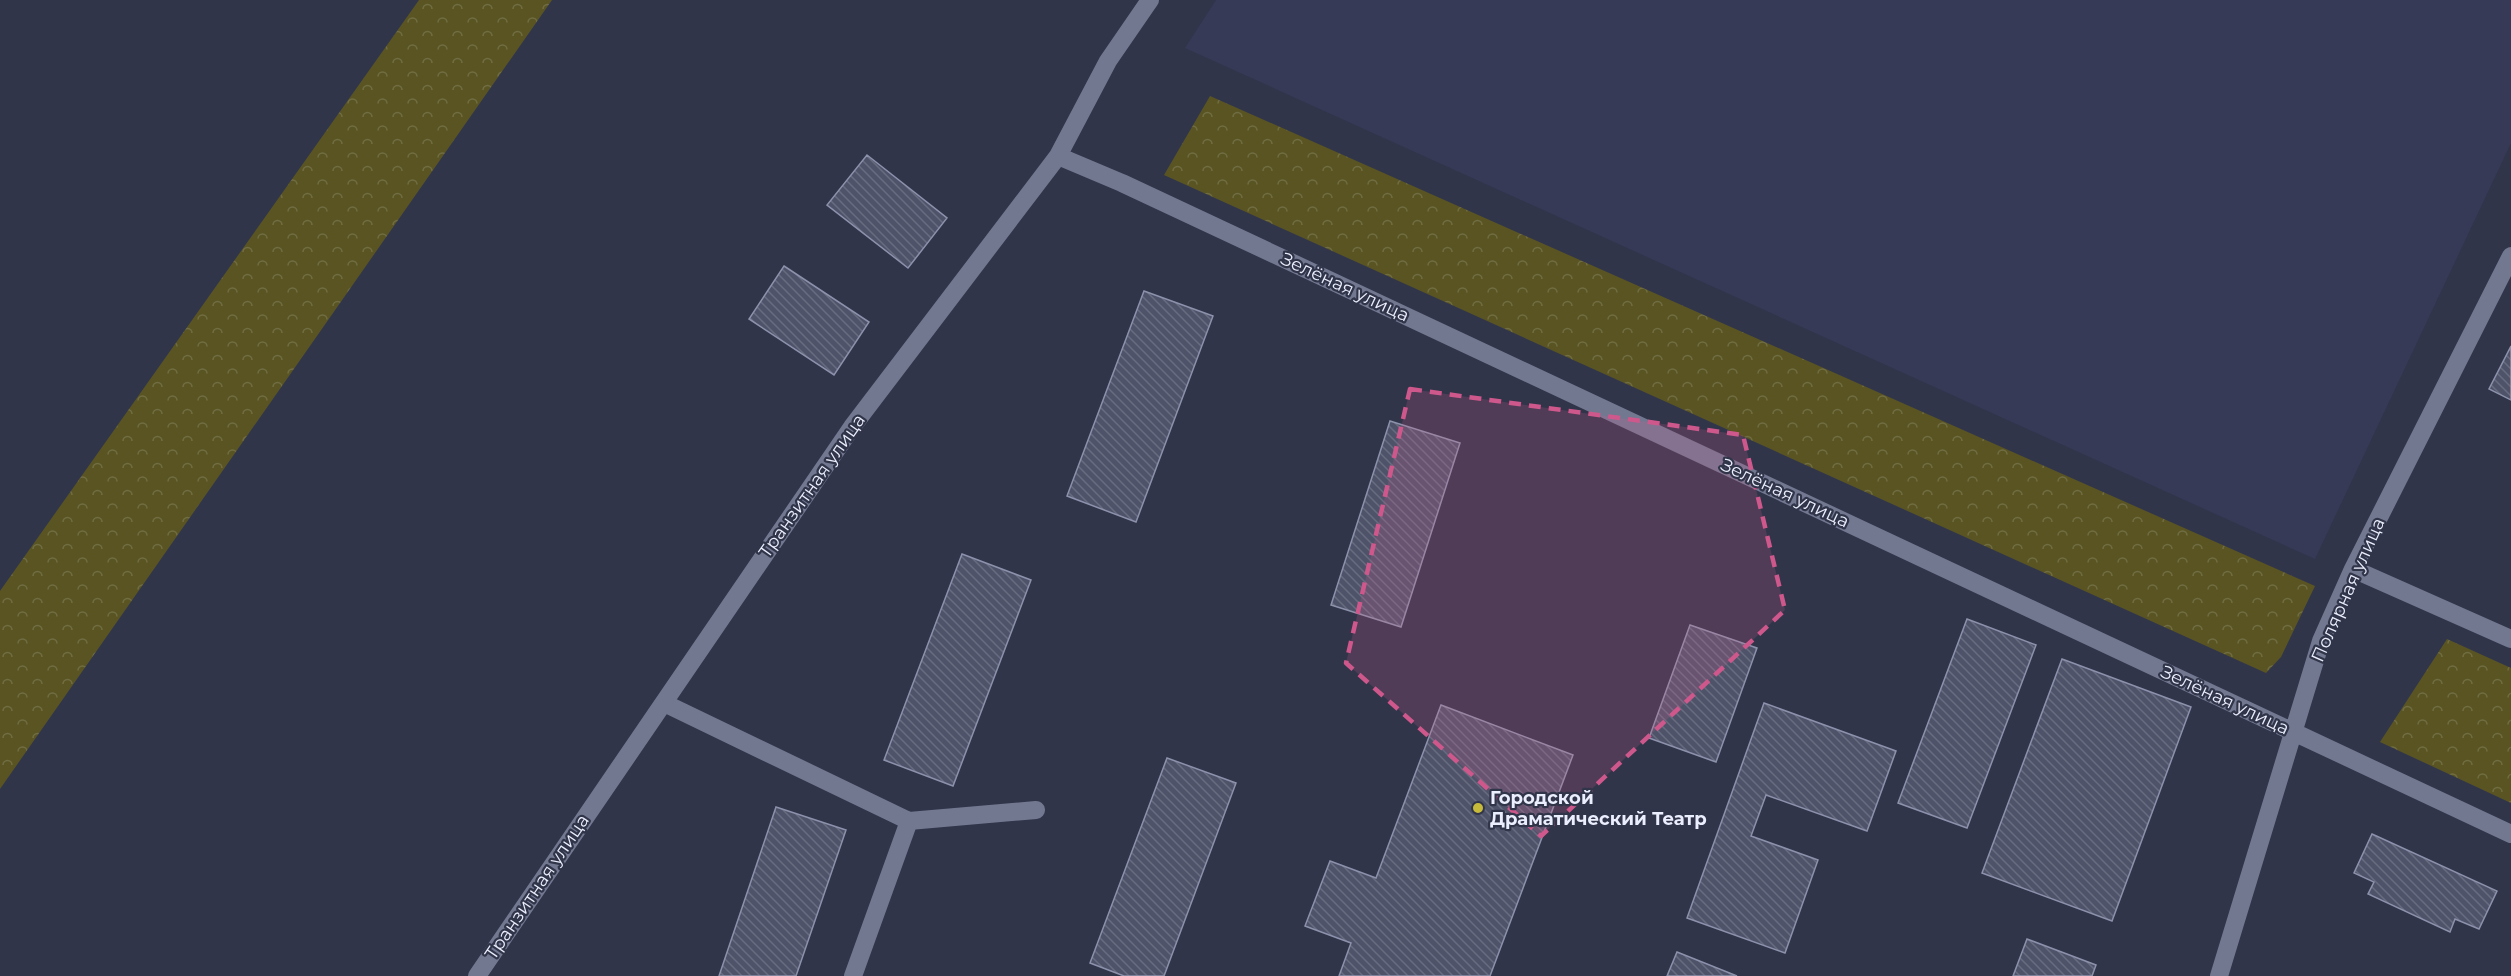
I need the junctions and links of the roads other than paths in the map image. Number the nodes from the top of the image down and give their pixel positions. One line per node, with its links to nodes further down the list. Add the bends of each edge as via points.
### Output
1 (1150, 0): 2 (street, Транзитная улица, via 1108,61)
2 (1058, 156): 6 (street, Транзитная улица, via 852,427); 7 (street, Зелёная улица)
3 (2511, 256): 4 (street, Полярная улица)
4 (2353, 569): 5 (street); 7 (street, Полярная улица, via 2321,641)
5 (2511, 639)
6 (664, 703): 9 (street); 11 (street, Транзитная улица)
7 (2295, 732): 10 (street, Зелёная улица); 13 (street, Полярная улица)
8 (1036, 810): 9 (street)
9 (909, 821): 12 (street)
10 (2511, 834)
11 (477, 976)
12 (853, 976)
13 (2219, 976)

